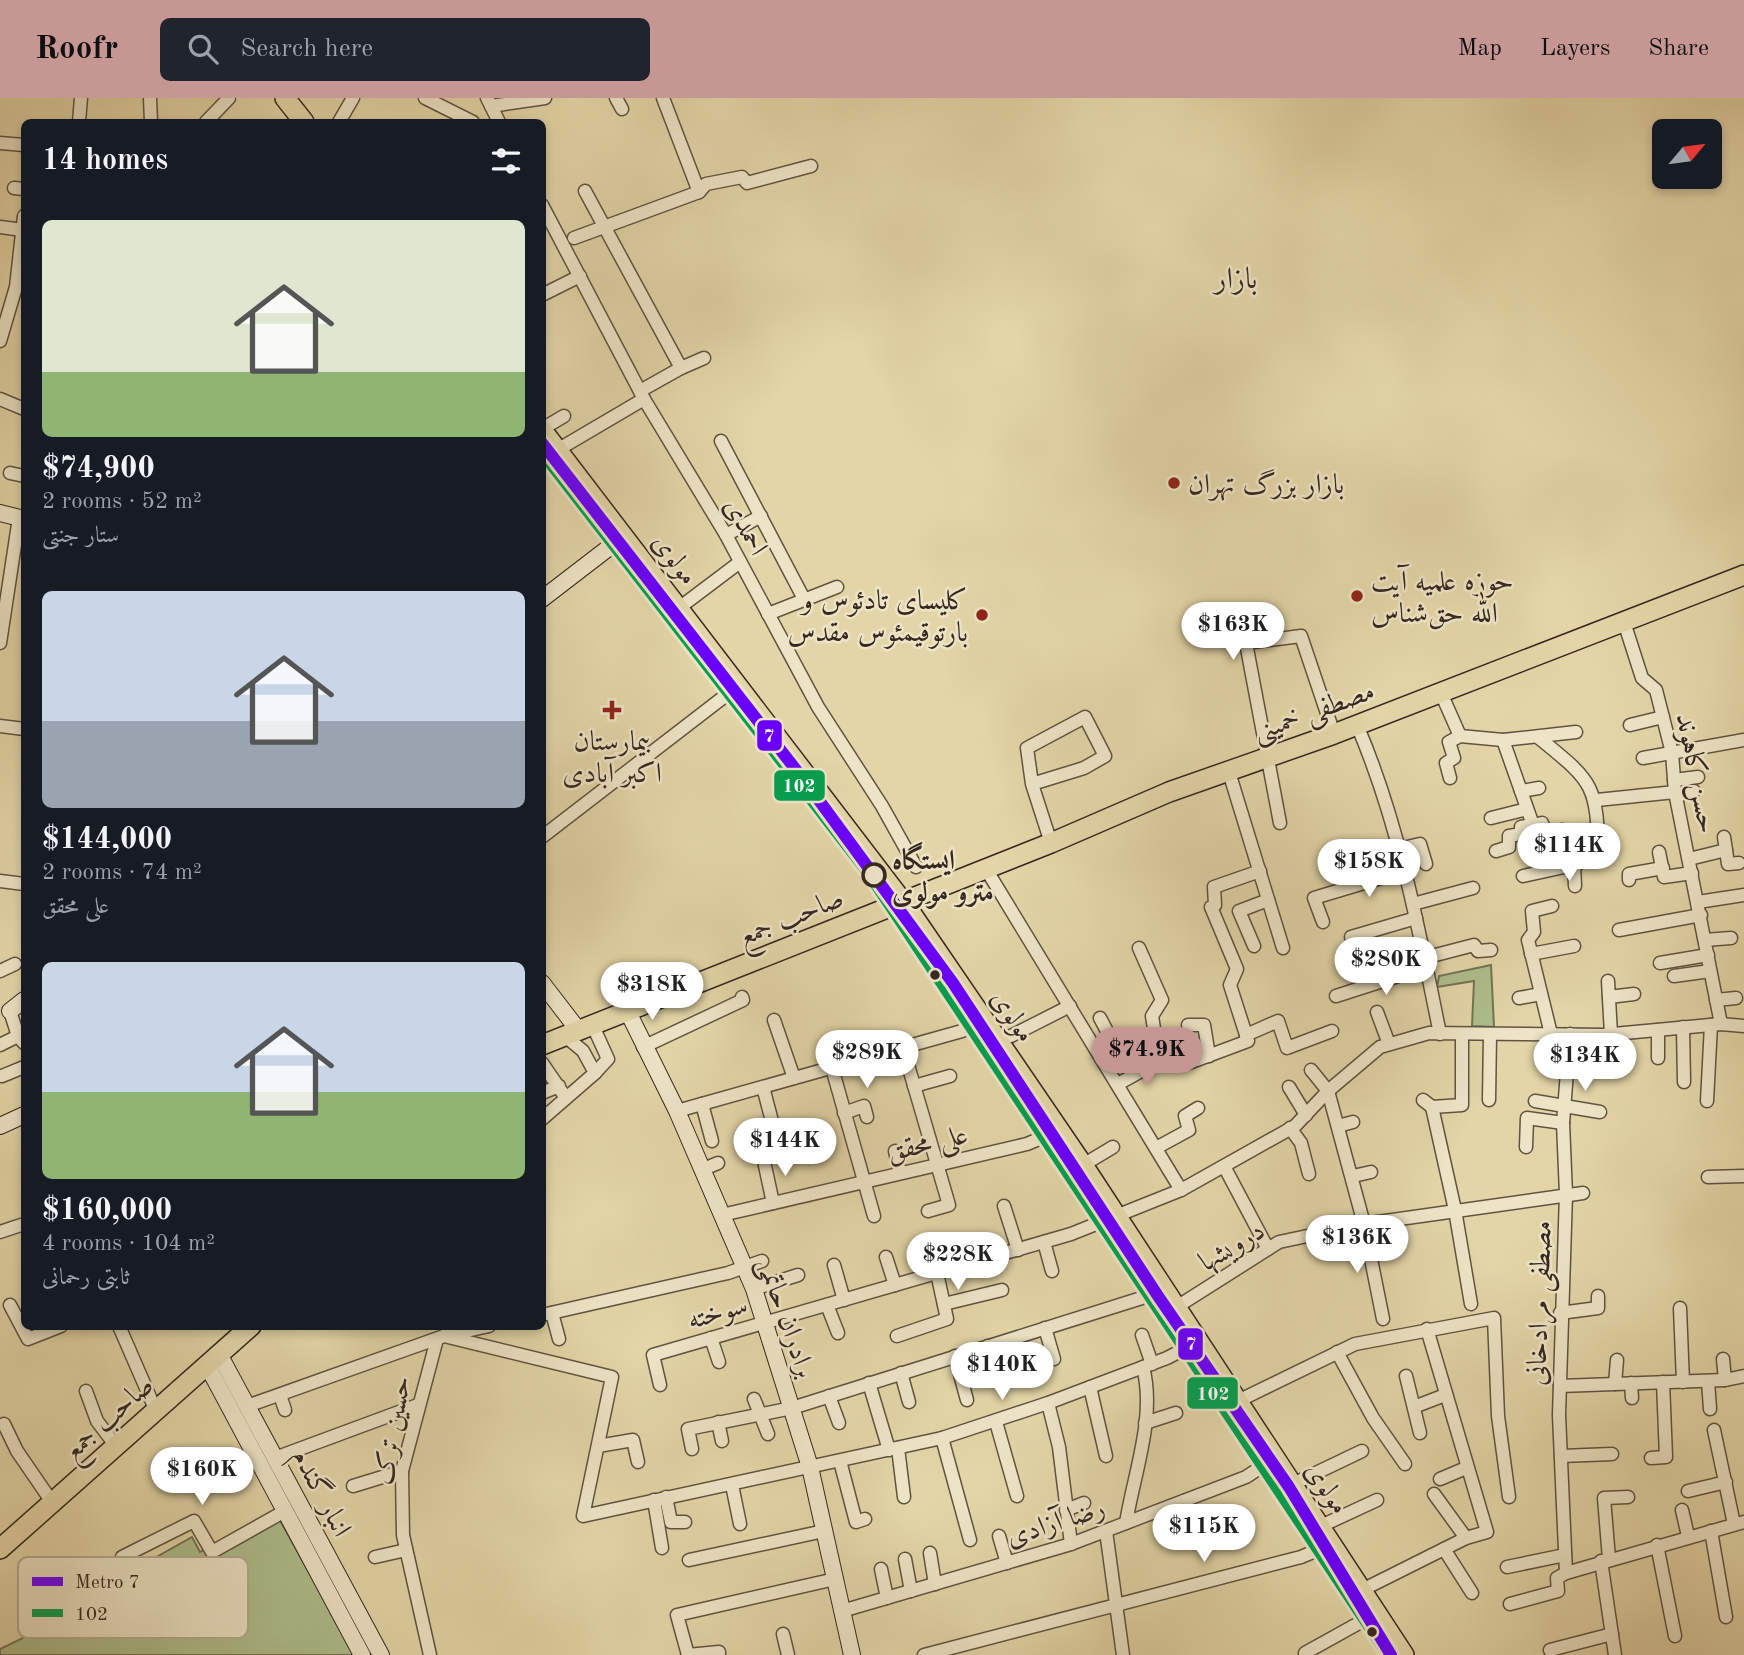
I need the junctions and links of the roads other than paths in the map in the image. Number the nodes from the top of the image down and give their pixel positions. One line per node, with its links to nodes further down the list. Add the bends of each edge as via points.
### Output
1 (81, 98): 10 (street)
2 (150, 98): 11 (street)
3 (229, 98): 12 (street)
4 (285, 98): 13 (main road)
5 (353, 98): 14 (street)
6 (425, 98): 15 (street)
7 (545, 98): 9 (street)
8 (663, 98): 21 (street)
9 (489, 102): 16 (street)
10 (79, 119)
11 (151, 119)
12 (209, 119)
13 (302, 119)
14 (341, 119)
15 (466, 119)
16 (498, 119)
17 (0, 143): 18 (street)
18 (21, 145)
19 (811, 166): 21 (street, via 747,183 742,177 706,184)
20 (586, 191): 23 (street)
21 (699, 192): 23 (street)
22 (547, 226): 28 (street, احمدی)
23 (602, 226): 26 (street); 32 (street)
24 (0, 227): 25 (street)
25 (21, 230)
26 (574, 238)
27 (21, 246): 30 (street, via 16,287)
28 (580, 276): 29 (street); 33 (street, احمدی, via 615,355)
29 (546, 293)
30 (0, 341)
31 (704, 358): 32 (street)
32 (681, 368): 33 (street)
33 (642, 395): 39 (street); 46 (street, احمدی)
34 (0, 399): 35 (street)
35 (21, 408)
36 (564, 416): 37 (street)
37 (546, 427)
38 (721, 441): 43 (street)
39 (549, 453): 47 (main road, مولوی)
40 (10, 474): 41 (street)
41 (21, 476)
42 (0, 513): 44 (street)
43 (761, 516): 46 (street); 53 (street)
44 (21, 519)
45 (21, 522): 50 (street)
46 (726, 535): 48 (street, احمدی)
47 (624, 536): 52 (street); 54 (main road, مولوی)
48 (740, 562): 54 (street); 55 (street, احمدی)
49 (1744, 575): 57 (main road, مصطفی خمینی)
50 (5, 576): 56 (street)
51 (836, 586): 53 (street)
52 (546, 591)
53 (804, 599): 55 (street)
54 (680, 608): 59 (main road, مولوی)
55 (768, 614): 101 (street, احمدی, via 818,707)
56 (2, 621): 58 (street)
57 (1623, 622): 60 (main road, مصطفی خمینی); 61 (street, حسن کاهوند, via 1642,678 1656,690)
58 (0, 643)
59 (738, 686): 89 (street); 115 (main road, مولوی)
60 (1441, 692): 63 (main road, مصطفی خمینی); 68 (street)
61 (1663, 717): 62 (street); 72 (street, حسن کاهوند)
62 (1630, 724)
63 (1357, 725): 67 (main road, مصطفی خمینی); 92 (street)
64 (0, 726): 65 (street)
65 (21, 729)
66 (1576, 732): 69 (street)
67 (1334, 734): 73 (main road, مصطفی خمینی); 73 (street, via 1301,636 1246,643)
68 (1460, 736): 70 (street); 77 (street, via 1448,742 1454,758 1446,763)
69 (1539, 738): 70 (street); 83 (street, via 1580,771)
70 (1500, 740): 82 (street)
71 (1744, 740): 72 (street)
72 (1672, 752): 74 (street); 80 (street, حسن کاهوند)
73 (1268, 757): 75 (main road, مصطفی خمینی); 86 (street)
74 (1643, 758)
75 (1228, 769): 90 (main road, مصطفی خمینی); 103 (street)
76 (1698, 777): 80 (street)
77 (1450, 778)
78 (1032, 784): 78 (street, via 1027,748 1085,717 1105,756 1084,768); 90 (street)
79 (1539, 788): 82 (street)
80 (1675, 789): 81 (street); 83 (street); 96 (street, حسن کاهوند, via 1674,816)
81 (1694, 791)
82 (1521, 792): 84 (street)
83 (1597, 800): 91 (street)
84 (1527, 809): 85 (street); 87 (street)
85 (1491, 818)
86 (1280, 823)
87 (1532, 825): 88 (street, via 1542,823 1546,834); 93 (street, via 1521,827 1521,834 1509,836 1509,847)
88 (1562, 831)
89 (546, 834)
90 (1052, 843): 102 (main road, مصطفی خمینی)
91 (1599, 845): 95 (street); 100 (street, via 1576,846)
92 (1398, 850): 98 (street, via 1420,844); 99 (street); 104 (street)
93 (1496, 851)
94 (1659, 852): 105 (street)
95 (1599, 858)
96 (1689, 859): 97 (street, via 1725,844 1728,864); 106 (street, حسن کاهوند)
97 (1739, 863)
98 (1426, 864)
99 (1331, 865)
100 (1574, 865): 107 (street); 111 (street)
101 (916, 867)
102 (986, 869): 115 (main road, مصطفی خمینی); 150 (street)
103 (1260, 871): 114 (street); 170 (street, via 1214,887 1215,905 1211,907 1237,969 1230,985)
104 (1404, 871): 117 (street); 121 (street, via 1314,898)
105 (1664, 872): 106 (street); 108 (street, via 1629,874)
106 (1692, 873): 116 (street, حسن کاهوند)
107 (1524, 876)
108 (1629, 880)
109 (0, 881): 110 (street)
110 (21, 884)
111 (1575, 886)
112 (1473, 888): 117 (street)
113 (1744, 895): 116 (street)
114 (1268, 900): 126 (street, via 1239,911); 129 (street)
115 (902, 901): 152 (main road, صاحب جمع); 155 (main road, مولوی)
116 (1698, 902): 119 (street, حسن کاهوند)
117 (1413, 904): 120 (street)
118 (1552, 906): 131 (street, via 1532,911)
119 (1701, 915): 122 (street); 125 (street, حسن کاهوند)
120 (1416, 918): 123 (street); 133 (street)
121 (1323, 922)
122 (1619, 930)
123 (1351, 937)
124 (1731, 937): 125 (street)
125 (1705, 940): 132 (street, حسن کاهوند)
126 (1254, 946)
127 (1574, 946): 131 (street)
128 (1139, 948): 174 (street, via 1162,1000 1152,1016)
129 (1283, 948)
130 (1491, 950): 133 (street, via 1478,951 1474,945)
131 (1531, 954): 141 (street)
132 (1708, 955): 134 (street); 137 (street, حسن کاهوند)
133 (1425, 962): 143 (street); 164 (street, via 1423,985)
134 (1660, 963)
135 (15, 964): 136 (street)
136 (0, 971)
137 (1710, 971): 138 (street); 148 (street, حسن کاهوند)
138 (1674, 976)
139 (1608, 981): 145 (street)
140 (546, 988): 162 (street)
141 (1541, 993): 146 (street); 167 (street)
142 (1634, 994): 145 (street)
143 (1336, 996)
144 (742, 997): 177 (street)
145 (1609, 997): 169 (street)
146 (1519, 998)
147 (1736, 998): 148 (street)
148 (1716, 1000): 157 (street, حسن کاهوند)
149 (21, 1002): 151 (street)
150 (1070, 1006): 171 (street); 191 (street)
151 (10, 1011): 172 (street)
152 (628, 1012): 162 (main road, صاحب جمع); 177 (street, برادران حاتمی)
153 (1377, 1012): 175 (street)
154 (1100, 1018): 174 (street, via 1109,1035 1129,1045)
155 (983, 1019): 178 (street, via 962,1031); 217 (main road, مولوی)
156 (774, 1020): 189 (street)
157 (1716, 1024): 159 (street, سوخته); 160 (street, سوخته); 201 (street, حسن کاهوند)
158 (1188, 1026): 179 (street, via 1204,1025)
159 (1744, 1026)
160 (1683, 1027): 161 (street, سوخته); 190 (street)
161 (1658, 1030): 169 (street, سوخته); 180 (street)
162 (579, 1031): 173 (main road, صاحب جمع); 186 (street); 186 (street, via 608,1059)
163 (1332, 1031): 170 (street, via 1287,1048 1278,1021)
164 (1440, 1034): 165 (street, سوخته); 175 (street, سوخته)
165 (1462, 1034): 166 (street, سوخته); 242 (street, via 1462,1105 1428,1103)
166 (1490, 1034): 167 (street, سوخته); 199 (street)
167 (1551, 1034): 168 (street, سوخته)
168 (1570, 1034): 169 (street, سوخته); 203 (street, مصطفی مرادخانی)
169 (1611, 1034)
170 (1246, 1035): 179 (street, via 1248,1041)
171 (1011, 1036)
172 (21, 1039): 176 (street)
173 (546, 1043)
174 (1157, 1044): 181 (street)
175 (1389, 1044): 197 (street, سوخته, via 1380,1046)
176 (0, 1045)
177 (643, 1047): 205 (street, برادران حاتمی)
178 (903, 1048): 184 (street); 193 (street)
179 (1209, 1056): 181 (street, via 1189,1063 1184,1052)
180 (1658, 1058)
181 (1159, 1061): 191 (street)
182 (21, 1068): 187 (street)
183 (546, 1068): 192 (street)
184 (832, 1068): 189 (street); 207 (street)
185 (1311, 1070): 197 (street)
186 (595, 1073): 198 (street)
187 (2, 1076)
188 (950, 1076): 193 (street)
189 (794, 1078): 194 (street)
190 (1684, 1082)
191 (1118, 1084): 222 (street)
192 (559, 1086): 196 (street); 198 (street)
193 (914, 1086): 226 (street)
194 (763, 1087): 202 (street); 219 (street)
195 (1289, 1087): 208 (street)
196 (546, 1091)
197 (1328, 1091): 208 (street, سوخته); 215 (street)
198 (566, 1098): 210 (street)
199 (1489, 1100)
200 (1535, 1101): 203 (street)
201 (1707, 1101)
202 (702, 1104): 205 (street); 218 (street)
203 (1565, 1107): 206 (street); 213 (street, مصطفی مرادخانی)
204 (1198, 1108): 222 (street, via 1185,1116 1189,1130)
205 (677, 1111): 229 (street, برادران حاتمی)
206 (1600, 1112)
207 (844, 1113): 211 (street, via 864,1106); 236 (street)
208 (1306, 1115): 216 (street, سوخته)
209 (21, 1116): 214 (street)
210 (546, 1116)
211 (867, 1117)
212 (1353, 1122): 215 (street)
213 (1563, 1122): 221 (street, via 1527,1118); 238 (street, مصطفی مرادخانی)
214 (0, 1126)
215 (1338, 1126): 234 (street)
216 (1290, 1128): 228 (street, سوخته); 232 (street, via 1301,1143)
217 (1060, 1130): 226 (street, علی محقق, via 1027,1144); 227 (main road, مولوی)
218 (712, 1141)
219 (778, 1144)
220 (1113, 1147): 227 (street)
221 (1526, 1147)
222 (1156, 1148): 237 (street)
223 (895, 1151): 231 (street)
224 (764, 1161): 240 (street)
225 (718, 1163): 229 (street)
226 (936, 1165): 231 (street, علی محقق); 243 (street, via 949,1205)
227 (1083, 1166): 246 (main road, مولوی)
228 (1225, 1168): 237 (street, سوخته); 251 (street)
229 (701, 1170): 244 (street, برادران حاتمی)
230 (1371, 1172): 234 (street)
231 (900, 1173): 236 (street, علی محقق)
232 (1309, 1174)
233 (1744, 1176): 235 (street)
234 (1353, 1177): 247 (street)
235 (1708, 1177)
236 (863, 1182): 240 (street, علی محقق); 245 (street)
237 (1181, 1190): 246 (street, سوخته)
238 (1566, 1194): 239 (street, درویشها); 242 (street, درویشها); 272 (street, مصطفی مرادخانی)
239 (1583, 1194)
240 (773, 1202): 244 (street, علی محقق)
241 (1004, 1206): 252 (street)
242 (1455, 1210): 247 (street, درویشها); 267 (street)
243 (928, 1211)
244 (722, 1215): 256 (street, برادران حاتمی)
245 (874, 1216)
246 (1116, 1216): 250 (street, سوخته); 263 (main road, مولوی)
247 (1364, 1224): 251 (street, درویشها, via 1279,1242); 274 (street)
248 (21, 1225): 249 (street)
249 (0, 1232)
250 (1044, 1242): 252 (street, سوخته); 257 (street)
251 (1268, 1249): 270 (street, درویشها)
252 (1018, 1250): 258 (street, سوخته)
253 (886, 1257): 260 (street)
254 (762, 1261): 256 (street)
255 (834, 1265): 265 (street)
256 (745, 1269): 261 (street, برادران حاتمی); 273 (street)
257 (1052, 1272)
258 (937, 1273): 260 (street, سوخته); 266 (street)
259 (798, 1275): 261 (street)
260 (895, 1285): 265 (street, سوخته)
261 (754, 1289): 275 (street, برادران حاتمی)
262 (1002, 1290): 266 (street)
263 (1164, 1291): 270 (main road, مولوی); 277 (street)
264 (1598, 1296): 272 (street, via 1598,1308)
265 (844, 1300): 268 (street, سوخته)
266 (944, 1304): 286 (street, via 947,1319)
267 (1471, 1304)
268 (827, 1305): 275 (street, سوخته); 284 (street)
269 (10, 1306): 276 (street)
270 (1175, 1308): 290 (main road, مولوی)
271 (1680, 1308): 305 (street)
272 (1560, 1313): 312 (street, مصطفی مرادخانی)
273 (547, 1314): 289 (street)
274 (1383, 1319)
275 (765, 1323): 288 (street, سوخته); 327 (street, برادران حاتمی)
276 (21, 1326)
277 (1045, 1328): 291 (street); 294 (street)
278 (1427, 1329): 292 (street); 316 (street); 369 (street, via 1494,1318 1498,1416)
279 (23, 1330): 280 (street, via 28,1339)
280 (51, 1330)
281 (121, 1330): 329 (street)
282 (247, 1330): 296 (main road, صاحب جمع)
283 (473, 1330): 287 (street)
284 (838, 1333)
285 (1142, 1335): 299 (street)
286 (897, 1336)
287 (440, 1338): 315 (street); 324 (street, حسین ترک); 344 (street, via 612,1377)
288 (710, 1338): 298 (street); 311 (street, سوخته, via 653,1355)
289 (559, 1339)
290 (1198, 1342): 299 (street); 321 (main road, مولوی)
291 (988, 1346): 293 (street); 300 (street)
292 (1337, 1352): 321 (street); 356 (street)
293 (955, 1356): 301 (street); 320 (street)
294 (1054, 1359)
295 (1723, 1359): 304 (street)
296 (213, 1360): 325 (street, انبار گندم); 329 (main road, صاحب جمع); 378 (street, انبار گندم)
297 (1617, 1360): 310 (street)
298 (719, 1362)
299 (1148, 1365): 313 (street); 336 (street)
300 (996, 1371)
301 (901, 1373): 308 (street); 322 (street)
302 (1406, 1376): 326 (street)
303 (1744, 1376): 304 (street)
304 (1726, 1380): 306 (street)
305 (1683, 1381): 306 (street); 307 (street)
306 (1708, 1381): 328 (street)
307 (1663, 1382): 309 (street); 353 (street, via 1666,1457)
308 (869, 1383): 317 (street); 346 (street)
309 (1631, 1383): 310 (street); 318 (street)
310 (1615, 1384): 312 (street)
311 (660, 1385)
312 (1560, 1386): 350 (street, مصطفی مرادخانی)
313 (1090, 1387): 323 (street); 349 (street)
314 (86, 1391): 343 (street, via 97,1421)
315 (281, 1395): 325 (street); 330 (street)
316 (1445, 1395): 326 (street); 358 (street)
317 (829, 1396): 327 (street); 335 (street)
318 (1632, 1398)
319 (754, 1399): 332 (street)
320 (967, 1400)
321 (1238, 1401): 352 (main road, مولوی)
322 (909, 1402)
323 (1048, 1403): 334 (street); 376 (street, via 1059,1447)
324 (418, 1405): 351 (street); 359 (street, حسین ترک)
325 (247, 1406): 351 (street, انبار گندم)
326 (1413, 1407): 339 (street)
327 (792, 1408): 332 (street); 357 (street, برادران حاتمی)
328 (1710, 1409)
329 (156, 1410): 343 (main road, صاحب جمع)
330 (285, 1410)
331 (1176, 1413): 336 (street)
332 (760, 1414): 333 (street); 340 (street)
333 (718, 1422): 342 (street); 345 (street, via 688,1429)
334 (996, 1422): 341 (street); 367 (street)
335 (839, 1423)
336 (1145, 1423): 381 (street)
337 (4, 1424): 374 (street)
338 (1714, 1430): 361 (street)
339 (1420, 1433)
340 (768, 1434)
341 (942, 1438): 346 (street); 392 (street)
342 (722, 1441)
343 (116, 1446): 374 (main road, صاحب جمع)
344 (598, 1446): 355 (street, via 634,1440); 371 (street, via 583,1516)
345 (692, 1449)
346 (893, 1449): 354 (street); 368 (street)
347 (1362, 1451): 362 (street)
348 (1612, 1454): 350 (street)
349 (1107, 1456)
350 (1561, 1456): 401 (street, مصطفی مرادخانی)
351 (275, 1458): 429 (street, انبار گندم)
352 (1275, 1458): 362 (main road, مولوی); 373 (street, رضا آزادی, via 1246,1478)
353 (1651, 1458)
354 (839, 1461): 357 (street); 379 (street, via 856,1522)
355 (638, 1462)
356 (1405, 1464)
357 (810, 1467): 363 (street); 386 (street, برادران حاتمی)
358 (1466, 1468): 360 (street); 391 (street, via 1487,1532)
359 (402, 1471): 364 (street); 399 (street, حسین ترک)
360 (1440, 1479)
361 (1726, 1482): 365 (street); 383 (street)
362 (1293, 1484): 385 (main road, مولوی)
363 (732, 1485): 371 (street); 384 (street)
364 (353, 1486)
365 (1688, 1491)
366 (1434, 1494): 391 (street)
367 (1017, 1496)
368 (904, 1497)
369 (1508, 1497)
370 (1628, 1497): 406 (street, via 1604,1498)
371 (660, 1499): 380 (street, via 671,1521); 396 (street)
372 (1377, 1500): 385 (street)
373 (1184, 1501): 381 (street, رضا آزادی); 382 (street)
374 (52, 1503): 397 (main road, صاحب جمع)
375 (1084, 1503): 376 (street)
376 (1066, 1510): 393 (street)
377 (1682, 1510): 390 (street)
378 (285, 1511): 402 (street, via 212,1552 194,1521); 428 (street, انبار گندم)
379 (865, 1519)
380 (685, 1521)
381 (1126, 1523): 387 (street, رضا آزادی)
382 (1194, 1523)
383 (1739, 1523): 388 (street)
384 (740, 1524)
385 (1321, 1526): 394 (main road, مولوی)
386 (824, 1531): 405 (street); 411 (street, برادران حاتمی)
387 (1106, 1531): 393 (street, رضا آزادی); 417 (street)
388 (1711, 1531): 390 (street); 421 (street)
389 (999, 1536): 407 (street)
390 (1688, 1536): 395 (street)
391 (1466, 1538): 398 (street)
392 (970, 1540)
393 (1071, 1544): 407 (street, رضا آزادی)
394 (1332, 1544): 413 (main road, مولوی); 417 (street, via 1301,1557)
395 (1657, 1545): 406 (street); 424 (street)
396 (662, 1548)
397 (0, 1549)
398 (1444, 1549): 413 (street); 415 (street)
399 (406, 1550): 403 (street); 430 (street, حسین ترک)
400 (930, 1553): 412 (street)
401 (1565, 1555): 408 (street); 410 (street, مصطفی مرادخانی)
402 (122, 1557)
403 (374, 1557)
404 (905, 1559): 414 (street)
405 (689, 1560)
406 (1605, 1560): 410 (street); 423 (street)
407 (1007, 1563): 412 (street, رضا آزادی)
408 (1507, 1567)
409 (881, 1569): 416 (street)
410 (1566, 1573): 418 (street, via 1557,1578 1558,1591)
411 (835, 1579): 419 (street, برادران حاتمی); 431 (street, via 677,1615 688,1655)
412 (935, 1584): 414 (street, رضا آزادی)
413 (1362, 1590): 420 (main road, مولوی)
414 (911, 1591): 416 (street, رضا آزادی)
415 (1472, 1593)
416 (887, 1598): 419 (street, رضا آزادی)
417 (1116, 1603): 427 (street); 434 (street)
418 (1510, 1604)
419 (842, 1611): 433 (street, برادران حاتمی)
420 (1377, 1613): 426 (street); 435 (main road, مولوی)
421 (1726, 1617)
422 (783, 1634): 432 (street)
423 (1612, 1634): 425 (street); 436 (street)
424 (1675, 1636)
425 (1550, 1650)
426 (1305, 1653)
427 (930, 1654)
428 (362, 1655)
429 (382, 1655)
430 (430, 1655)
431 (719, 1655)
432 (788, 1655)
433 (852, 1655)
434 (1123, 1655)
435 (1404, 1655)
436 (1615, 1655)

